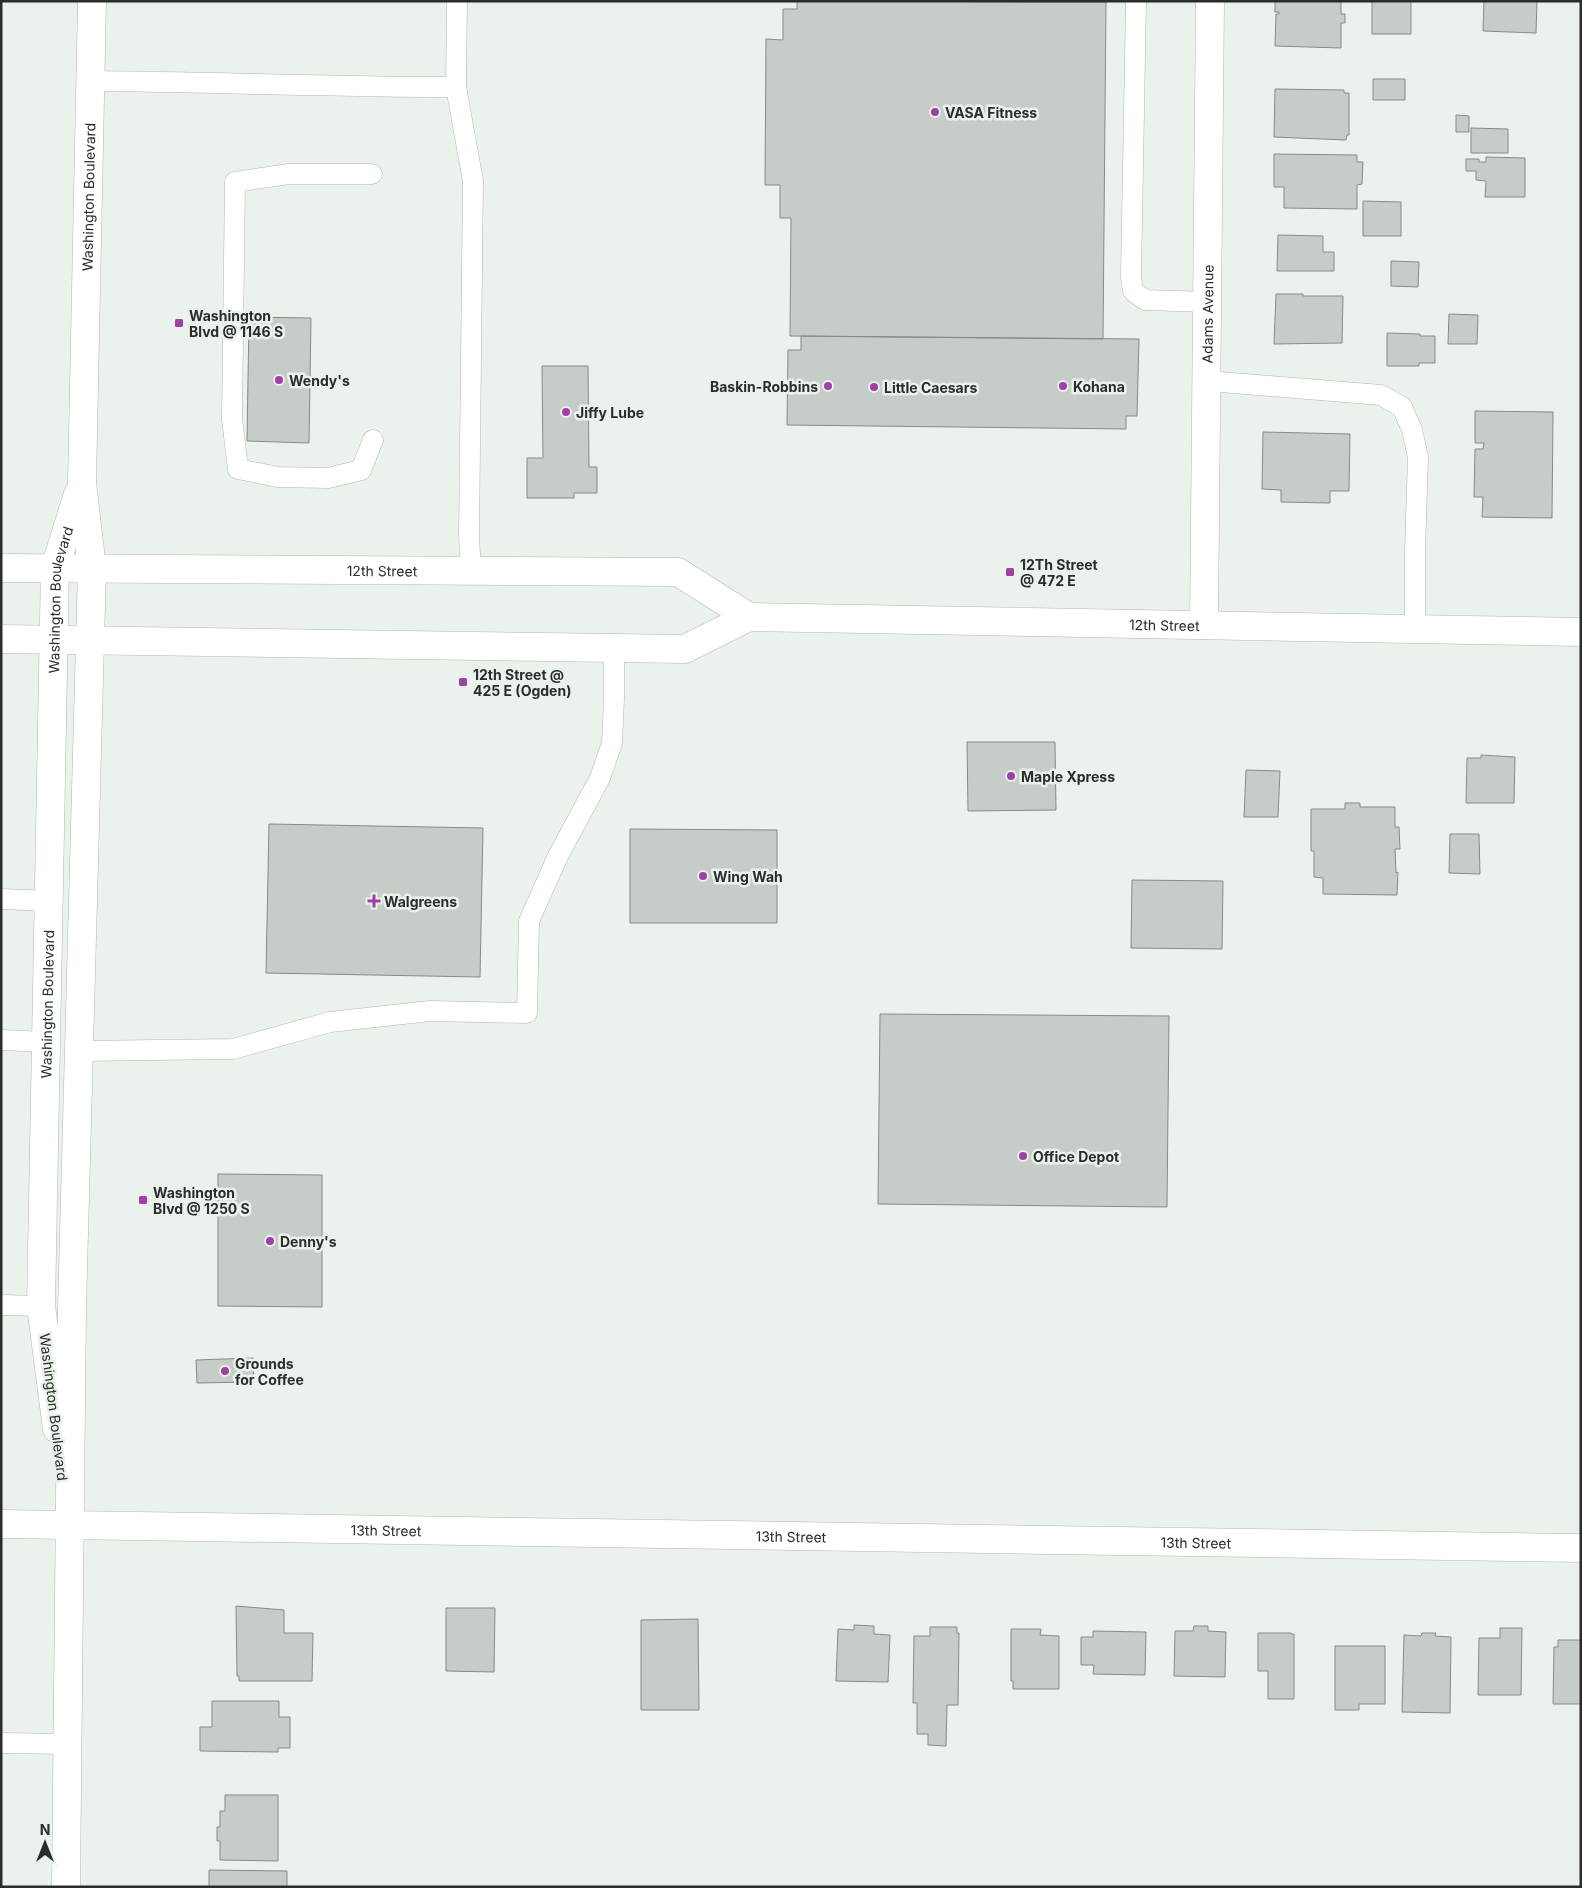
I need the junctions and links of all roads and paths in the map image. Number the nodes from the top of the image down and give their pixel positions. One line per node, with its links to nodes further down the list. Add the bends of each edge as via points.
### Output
1 (92, 1): 5 (main road, Washington Boulevard)
2 (457, 1): 6 (lane)
3 (1136, 1): 8 (lane, via 1133,291 1145,300)
4 (1210, 1): 8 (main road, Adams Avenue)
5 (90, 81): 6 (lane); 11 (main road, Washington Boulevard)
6 (456, 87): 15 (lane, via 473,181)
7 (372, 174): 10 (lane, via 289,174 235,182 232,419 238,469 278,477 328,478 361,470)
8 (1208, 302): 9 (main road, Adams Avenue)
9 (1208, 381): 17 (main road, Adams Avenue); 18 (lane, via 1381,394 1402,407 1418,456)
10 (374, 440)
11 (82, 483): 13 (main road, Washington Boulevard); 14 (main road, Washington Boulevard)
12 (1, 568): 13 (main road, 12th Street)
13 (55, 568): 14 (main road, 12th Street); 21 (main road, Washington Boulevard)
14 (92, 568): 15 (main road, 12th Street); 22 (main road, Washington Boulevard)
15 (471, 571): 16 (main road, 12th Street, via 678,572)
16 (749, 617): 17 (main road, 12th Street); 23 (main road, 12th Street, via 685,649)
17 (1204, 625): 18 (main road, 12th Street)
18 (1415, 628): 19 (main road, 12th Street)
19 (1581, 632)
20 (1, 639): 21 (main road, 12th Street)
21 (54, 640): 22 (main road, 12th Street); 25 (main road, Washington Boulevard)
22 (89, 640): 23 (main road, 12th Street); 28 (main road, Washington Boulevard)
23 (614, 649): 28 (lane, via 612,743 600,778 558,856 529,921 527,1013 430,1011 330,1022 233,1049)
24 (1, 899): 25 (lane)
25 (48, 901): 27 (main road, Washington Boulevard)
26 (1, 1040): 27 (lane)
27 (46, 1042): 30 (main road, Washington Boulevard)
28 (79, 1050): 32 (main road, Washington Boulevard)
29 (1, 1305): 30 (lane)
30 (40, 1306): 32 (main road, Washington Boulevard)
31 (1, 1524): 32 (main road, 13th Street)
32 (69, 1526): 33 (main road, 13th Street); 35 (main road, Washington Boulevard)
33 (1581, 1548)
34 (1, 1743): 35 (lane)
35 (68, 1744): 36 (main road, Washington Boulevard)
36 (66, 1887)

